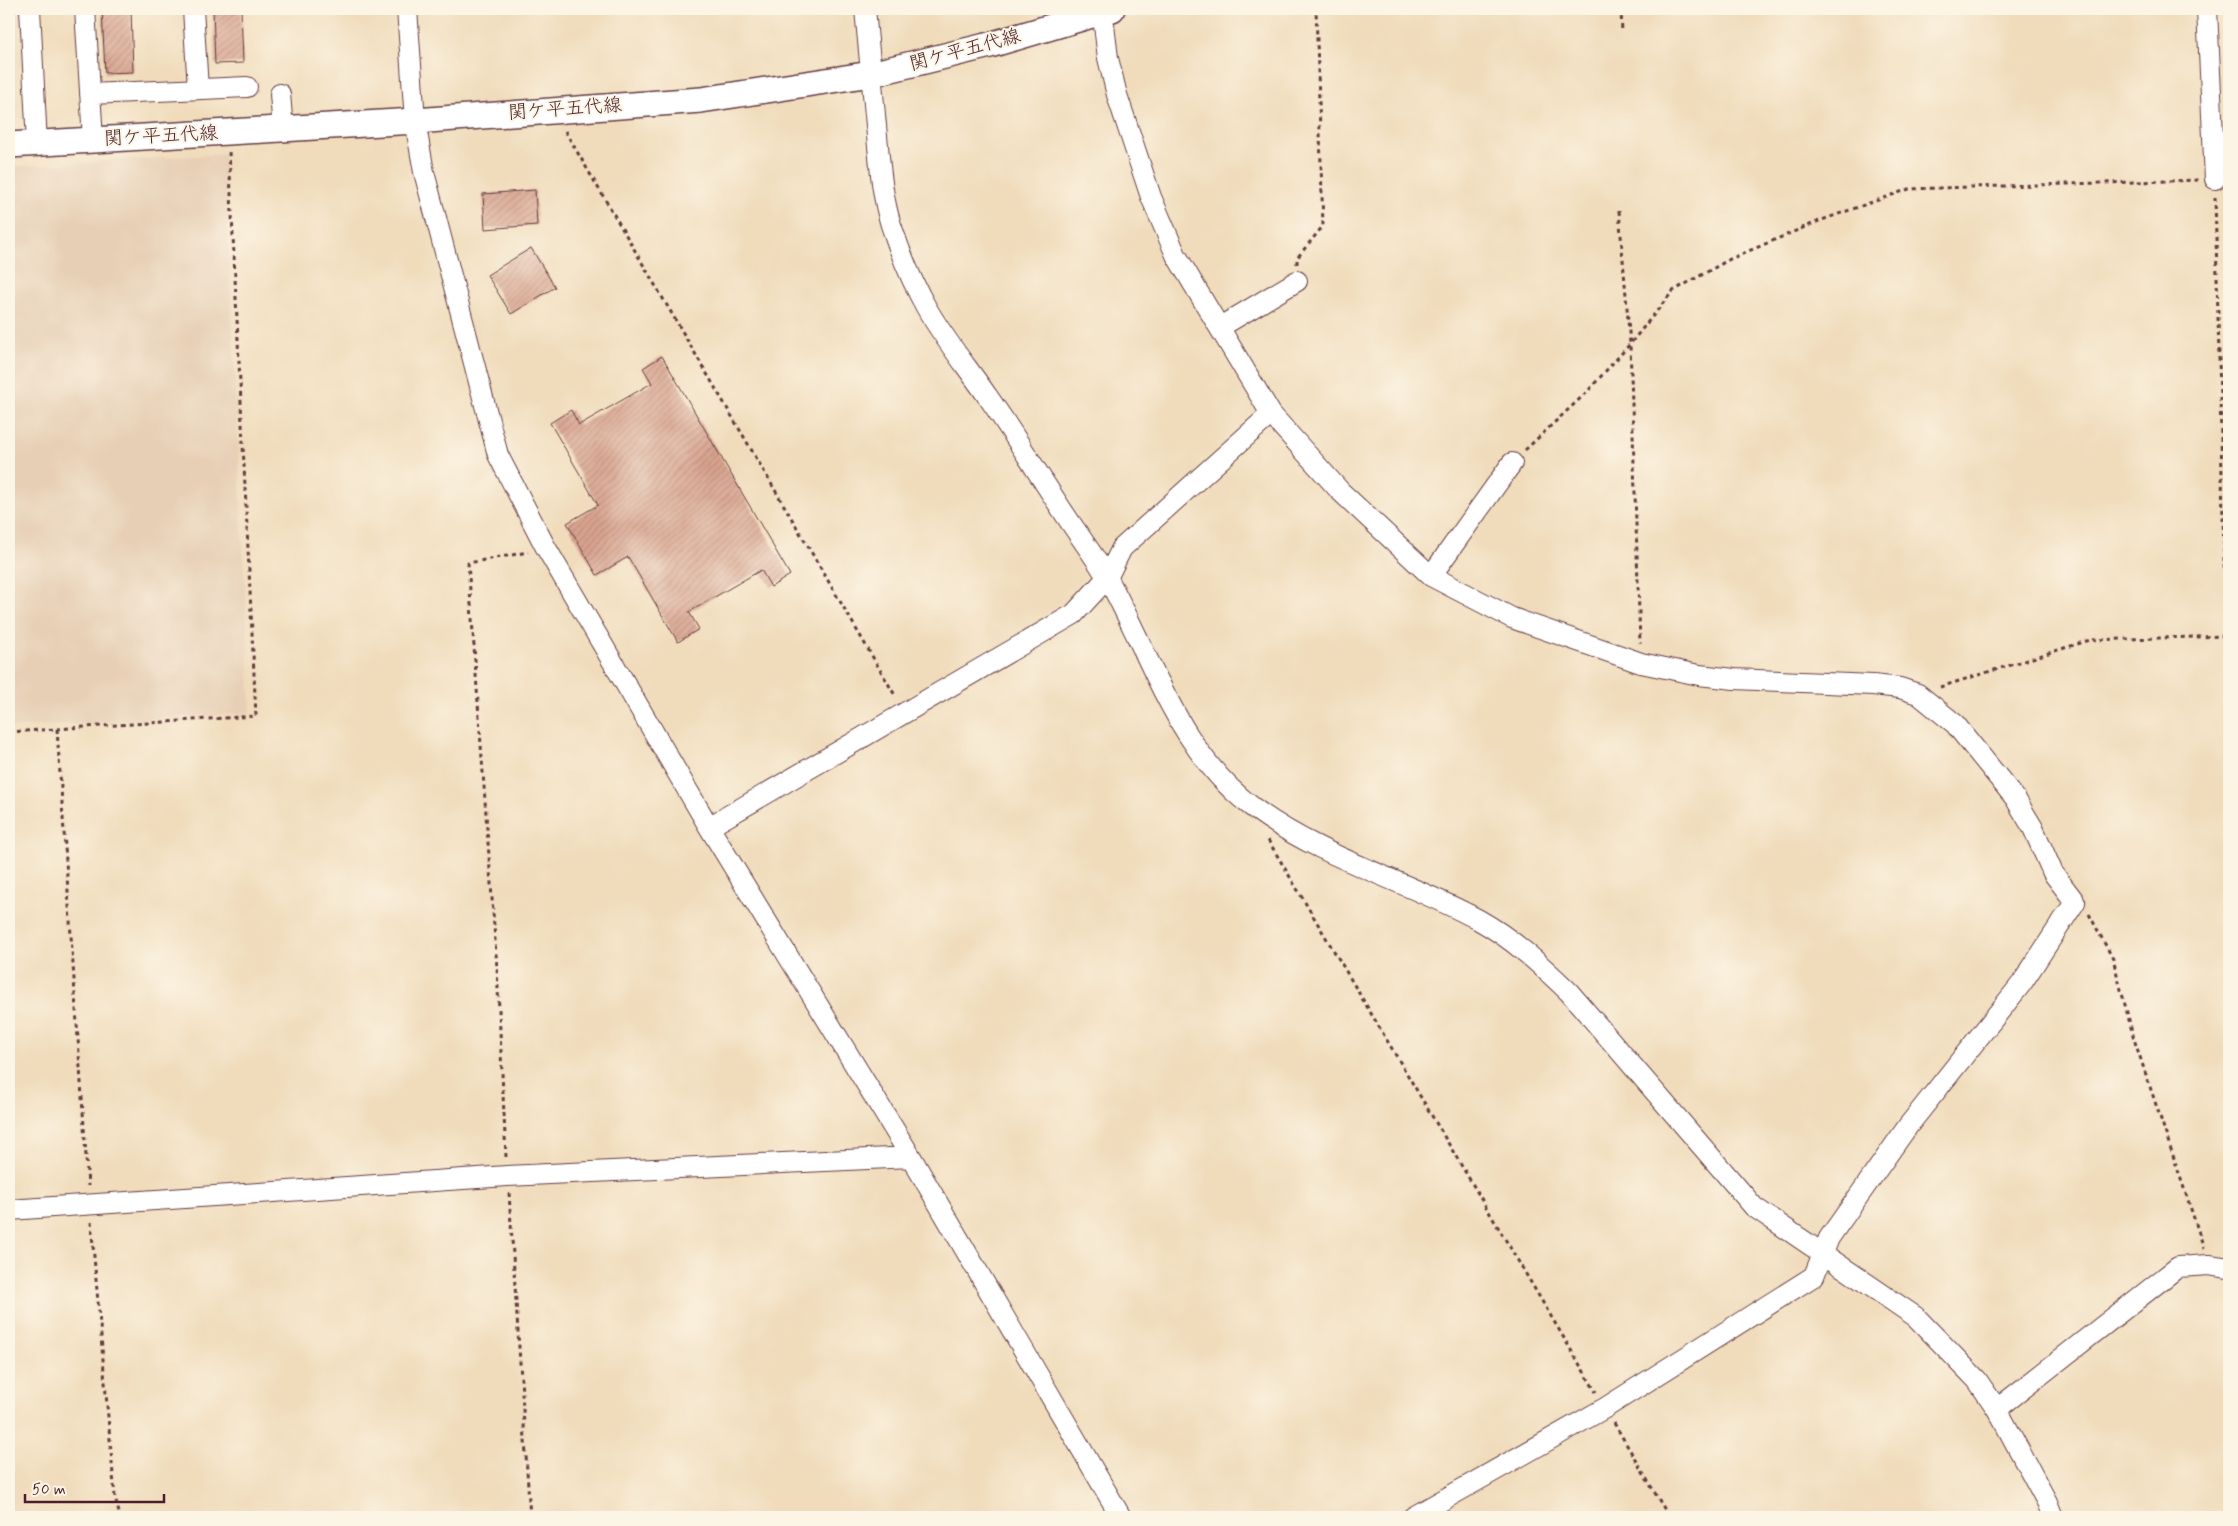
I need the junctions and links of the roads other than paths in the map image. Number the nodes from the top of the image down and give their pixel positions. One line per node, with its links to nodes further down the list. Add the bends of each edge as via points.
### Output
1 (30, 9): 16 (street)
2 (85, 9): 11 (street)
3 (193, 9): 10 (street)
4 (407, 9): 13 (street)
5 (865, 9): 8 (street)
6 (2207, 9): 18 (street)
7 (1105, 10): 8 (main road, 関ケ平五代線); 20 (street, via 1108,58 1117,95 1151,197 1176,255)
8 (871, 74): 13 (main road, 関ケ平五代線, via 701,100); 24 (street, via 883,190 902,256 926,307)
9 (247, 87): 10 (street)
10 (198, 89): 11 (street)
11 (90, 94): 15 (street)
12 (280, 94): 14 (street)
13 (415, 121): 14 (main road, 関ケ平五代線); 25 (street, via 424,172 498,455 545,546)
14 (283, 129): 15 (main road, 関ケ平五代線)
15 (93, 140): 16 (main road, 関ケ平五代線)
16 (37, 144): 17 (main road, 関ケ平五代線)
17 (9, 145)
18 (2214, 179)
19 (1297, 281): 20 (street)
20 (1220, 327): 21 (street)
21 (1271, 414): 23 (street, via 1340,491); 24 (street, via 1122,548)
22 (1512, 463): 23 (street)
23 (1431, 576): 28 (street, via 1512,618 1641,663 1734,679 1872,685 1918,694 1955,724 2015,798 2033,828 2053,873 2075,902 2022,983 1908,1126 1829,1238)
24 (1107, 578): 25 (street, via 1074,614); 28 (street, via 1190,738 1230,787 1253,808 1289,832 1481,922 1536,961 1569,992 1754,1207)
25 (709, 827): 26 (street)
26 (910, 1157): 27 (street, via 507,1176); 31 (street)
27 (9, 1210)
28 (1823, 1254): 30 (street, via 1916,1317 1977,1380); 32 (street, via 1814,1276 1605,1408)
29 (2229, 1268): 30 (street, via 2209,1265 2178,1267)
30 (1997, 1409): 33 (street)
31 (1122, 1517)
32 (1413, 1517)
33 (2053, 1517)

